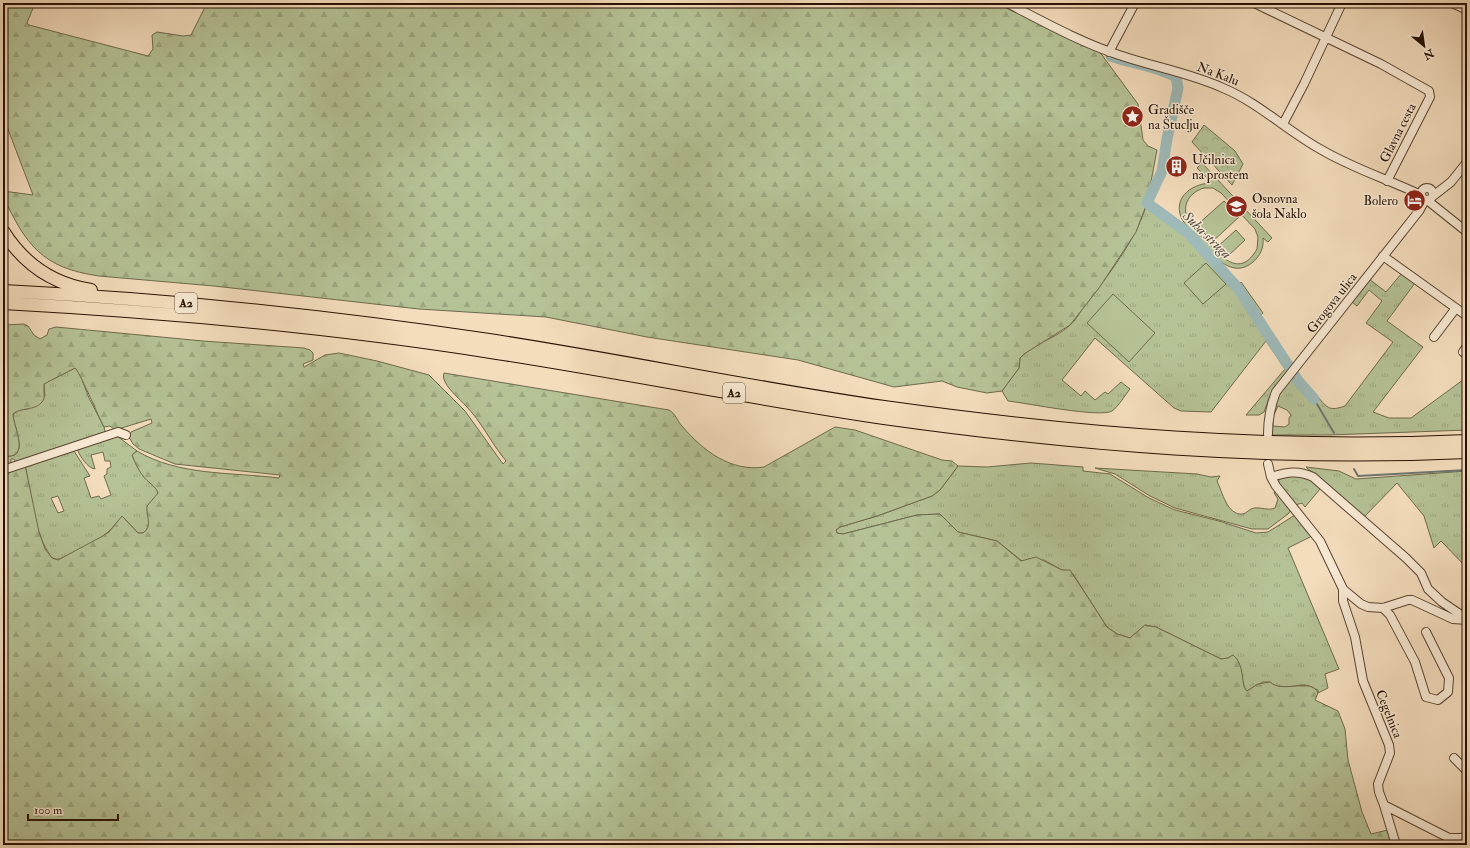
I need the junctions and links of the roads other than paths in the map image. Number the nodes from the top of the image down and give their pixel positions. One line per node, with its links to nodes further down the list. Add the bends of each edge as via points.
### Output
1 (1007, 3): 9 (street, Na Kalu, via 1070,36)
2 (1135, 3): 8 (street)
3 (1254, 3): 7 (street)
4 (1342, 3): 7 (street)
5 (1452, 3): 6 (street)
6 (1467, 10)
7 (1326, 37): 11 (street); 13 (street, Glavna cesta, via 1381,64 1429,92 1430,97)
8 (1116, 40): 9 (street); 10 (street, via 1118,49)
9 (1109, 52): 10 (street, Na Kalu)
10 (1130, 59): 11 (street, Na Kalu, via 1202,79 1224,88 1261,108)
11 (1283, 124): 13 (street, Na Kalu, via 1344,164)
12 (1467, 162): 14 (street, via 1459,174)
13 (1387, 182): 14 (street, Na Kalu)
14 (1427, 195): 16 (street, Na Kalu); 17 (street, Grogova ulica, via 1419,211)
15 (3, 231): 19 (highway, via 20,254 35,268 70,286 97,290)
16 (1467, 232)
17 (1383, 256): 21 (street); 24 (street, Grogova ulica, via 1276,392 1270,407)
18 (3, 291): 19 (highway, A2)
19 (110, 297): 26 (highway, A2, via 410,328 882,406 1087,431 1263,442)
20 (3, 303): 27 (highway, A2, via 259,321 354,332 503,354 882,418 1095,444 1259,454)
21 (1456, 308): 22 (street); 23 (street)
22 (1467, 316)
23 (1434, 337)
24 (1268, 434)
25 (126, 435): 29 (street, via 118,432)
26 (1467, 441)
27 (1467, 452)
28 (1268, 464): 30 (street, Cegelnica)
29 (3, 470)
30 (1271, 477): 31 (street, Cegelnica, via 1281,494 1320,541); 33 (street, Cegelnica, via 1302,472 1313,477 1406,558 1421,573 1428,589)
31 (1342, 589): 32 (street, Cegelnica, via 1361,604); 37 (street, Cegelnica, via 1343,601 1355,636 1363,681 1390,745 1390,753 1378,784)
32 (1383, 608): 33 (street, Cegelnica, via 1412,600 1453,619); 34 (street, via 1390,615 1415,662 1426,696 1438,700 1448,692 1449,678)
33 (1467, 620)
34 (1426, 632)
35 (1454, 758): 36 (street)
36 (1467, 771)
37 (1384, 805): 38 (street, via 1449,838); 39 (street, Cegelnica)
38 (1467, 836)
39 (1396, 845)

